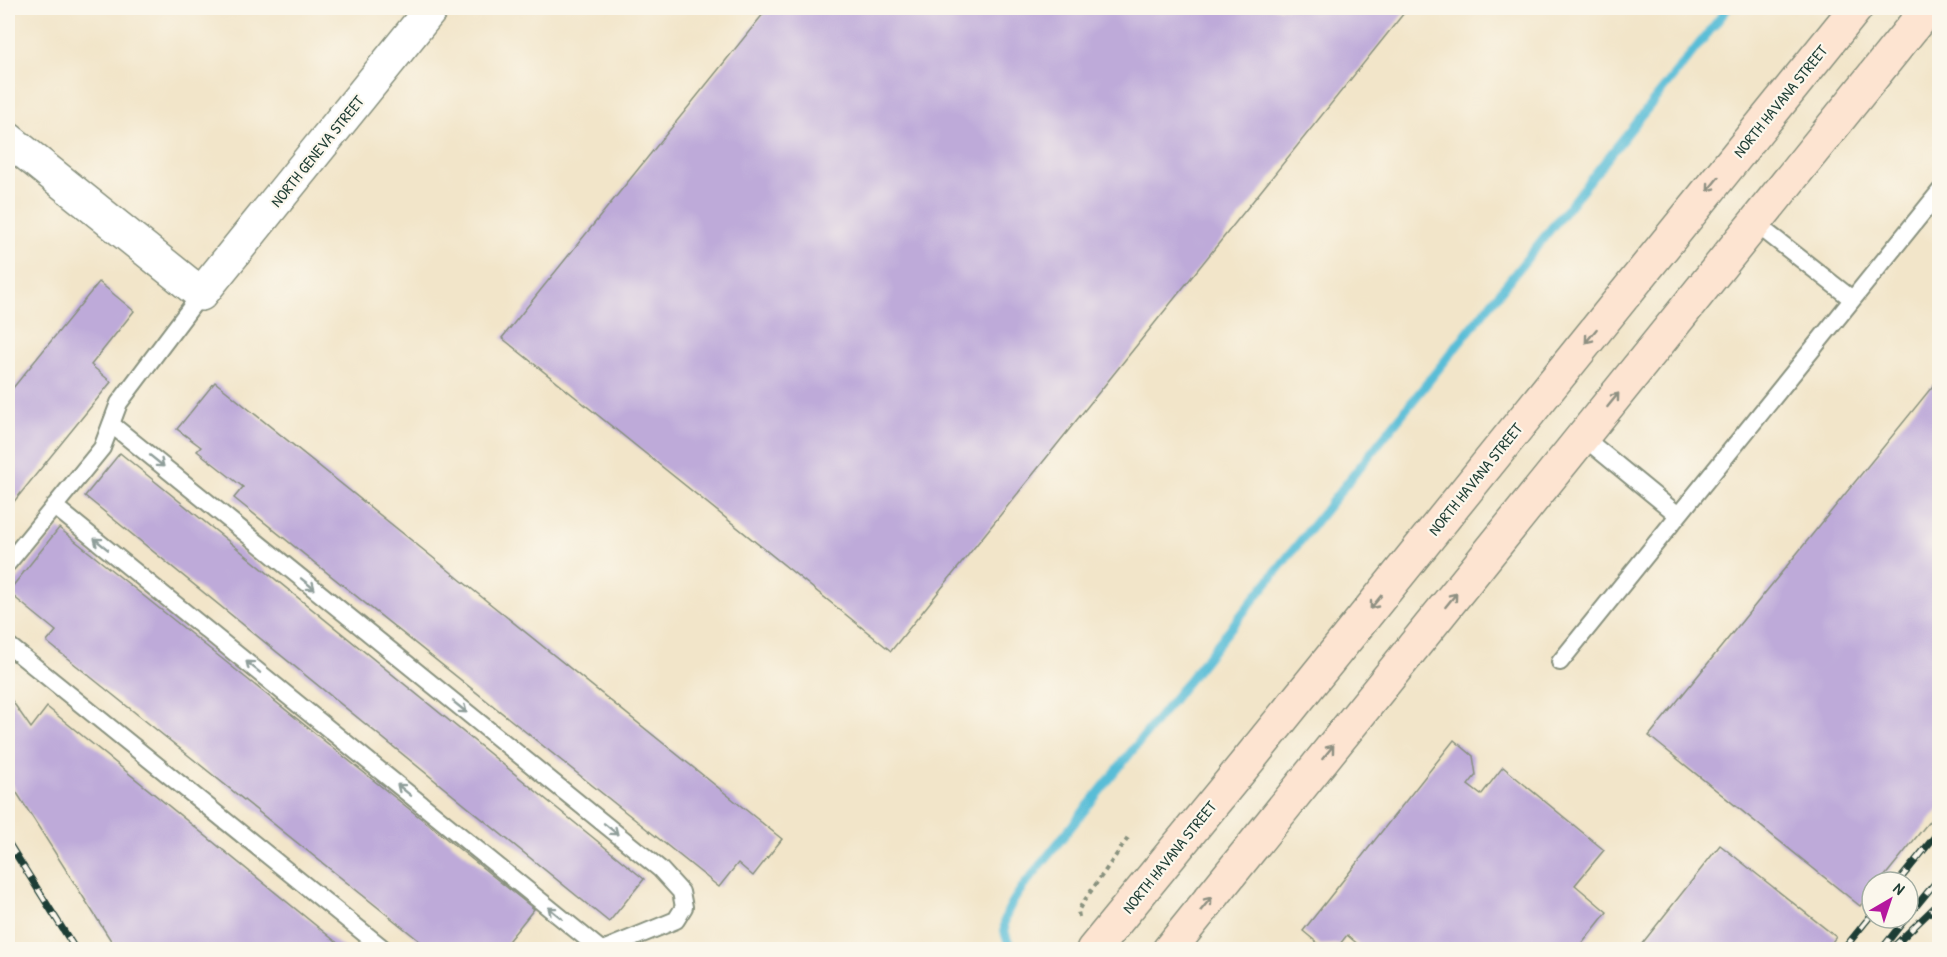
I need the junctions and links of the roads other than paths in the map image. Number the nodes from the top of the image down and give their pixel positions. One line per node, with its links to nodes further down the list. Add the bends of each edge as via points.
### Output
1 (432, 8): 7 (street, NORTH GENEVA STREET)
2 (1856, 8): 16 (main road, NORTH HAVANA STREET, one-way to 16, via 1251,757)
3 (1928, 8): 6 (main road)
4 (8, 139): 7 (street)
5 (1940, 190): 8 (lane)
6 (1755, 223): 8 (lane); 10 (main road, one-way to 6)
7 (201, 294): 9 (lane, via 119,404)
8 (1852, 299): 12 (lane)
9 (111, 424): 11 (lane, via 102,448); 18 (lane, one-way to 18, via 660,869 681,892 684,907 676,920)
10 (1583, 437): 12 (lane); 19 (main road, one-way to 10)
11 (54, 506): 13 (lane); 18 (lane, one-way to 11)
12 (1678, 515): 15 (lane)
13 (8, 562)
14 (8, 645): 17 (lane)
15 (1560, 662)
16 (1089, 935)
17 (385, 950)
18 (602, 950)
19 (1169, 950)

